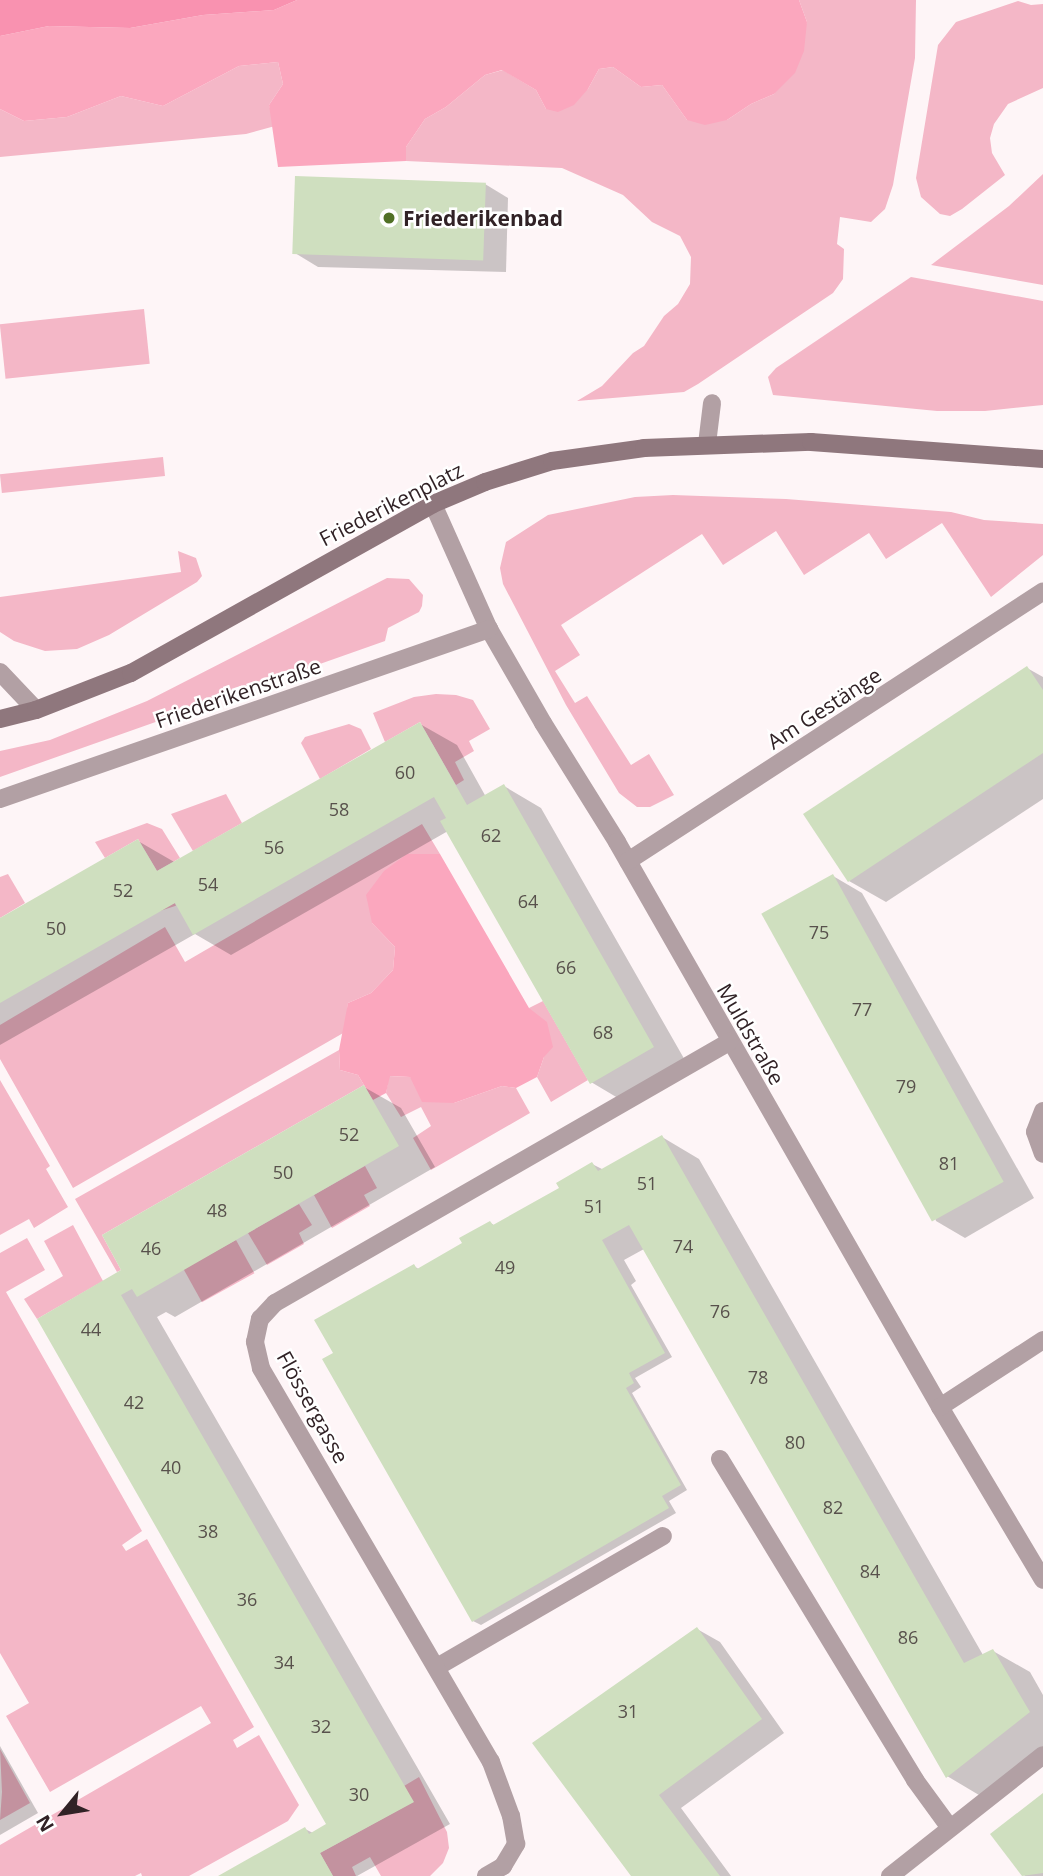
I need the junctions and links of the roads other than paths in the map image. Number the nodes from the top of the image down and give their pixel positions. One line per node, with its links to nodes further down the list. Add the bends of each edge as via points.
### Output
1 (712, 402): 2 (street)
2 (707, 444): 3 (main road, Friederikenplatz, via 811,442); 4 (main road, Friederikenplatz, via 552,461)
3 (1043, 459)
4 (433, 504): 6 (street, Muldstraße); 8 (main road, Friederikenplatz, via 131,673)
5 (1043, 592): 11 (street, Am Gestänge)
6 (489, 629): 10 (street, Friederikenstraße); 11 (street, Muldstraße)
7 (0, 672): 8 (street)
8 (36, 710): 9 (main road, Friederikenplatz)
9 (0, 719)
10 (0, 799)
11 (628, 861): 12 (street, Muldstraße)
12 (729, 1042): 16 (street, Muldstraße); 20 (street, Flössergasse, via 275,1303 260,1319 255,1342 261,1368)
13 (1043, 1111): 14 (street, via 1035,1132)
14 (1043, 1154)
15 (1043, 1340): 16 (street)
16 (940, 1407): 19 (street, Muldstraße)
17 (720, 1459): 22 (street, via 915,1780)
18 (663, 1535): 20 (street)
19 (1043, 1580)
20 (437, 1667): 23 (street, Flössergasse, via 491,1762 511,1816 516,1844 502,1866)
21 (1043, 1755): 22 (street)
22 (950, 1828): 24 (street)
23 (486, 1876)
24 (890, 1876)

